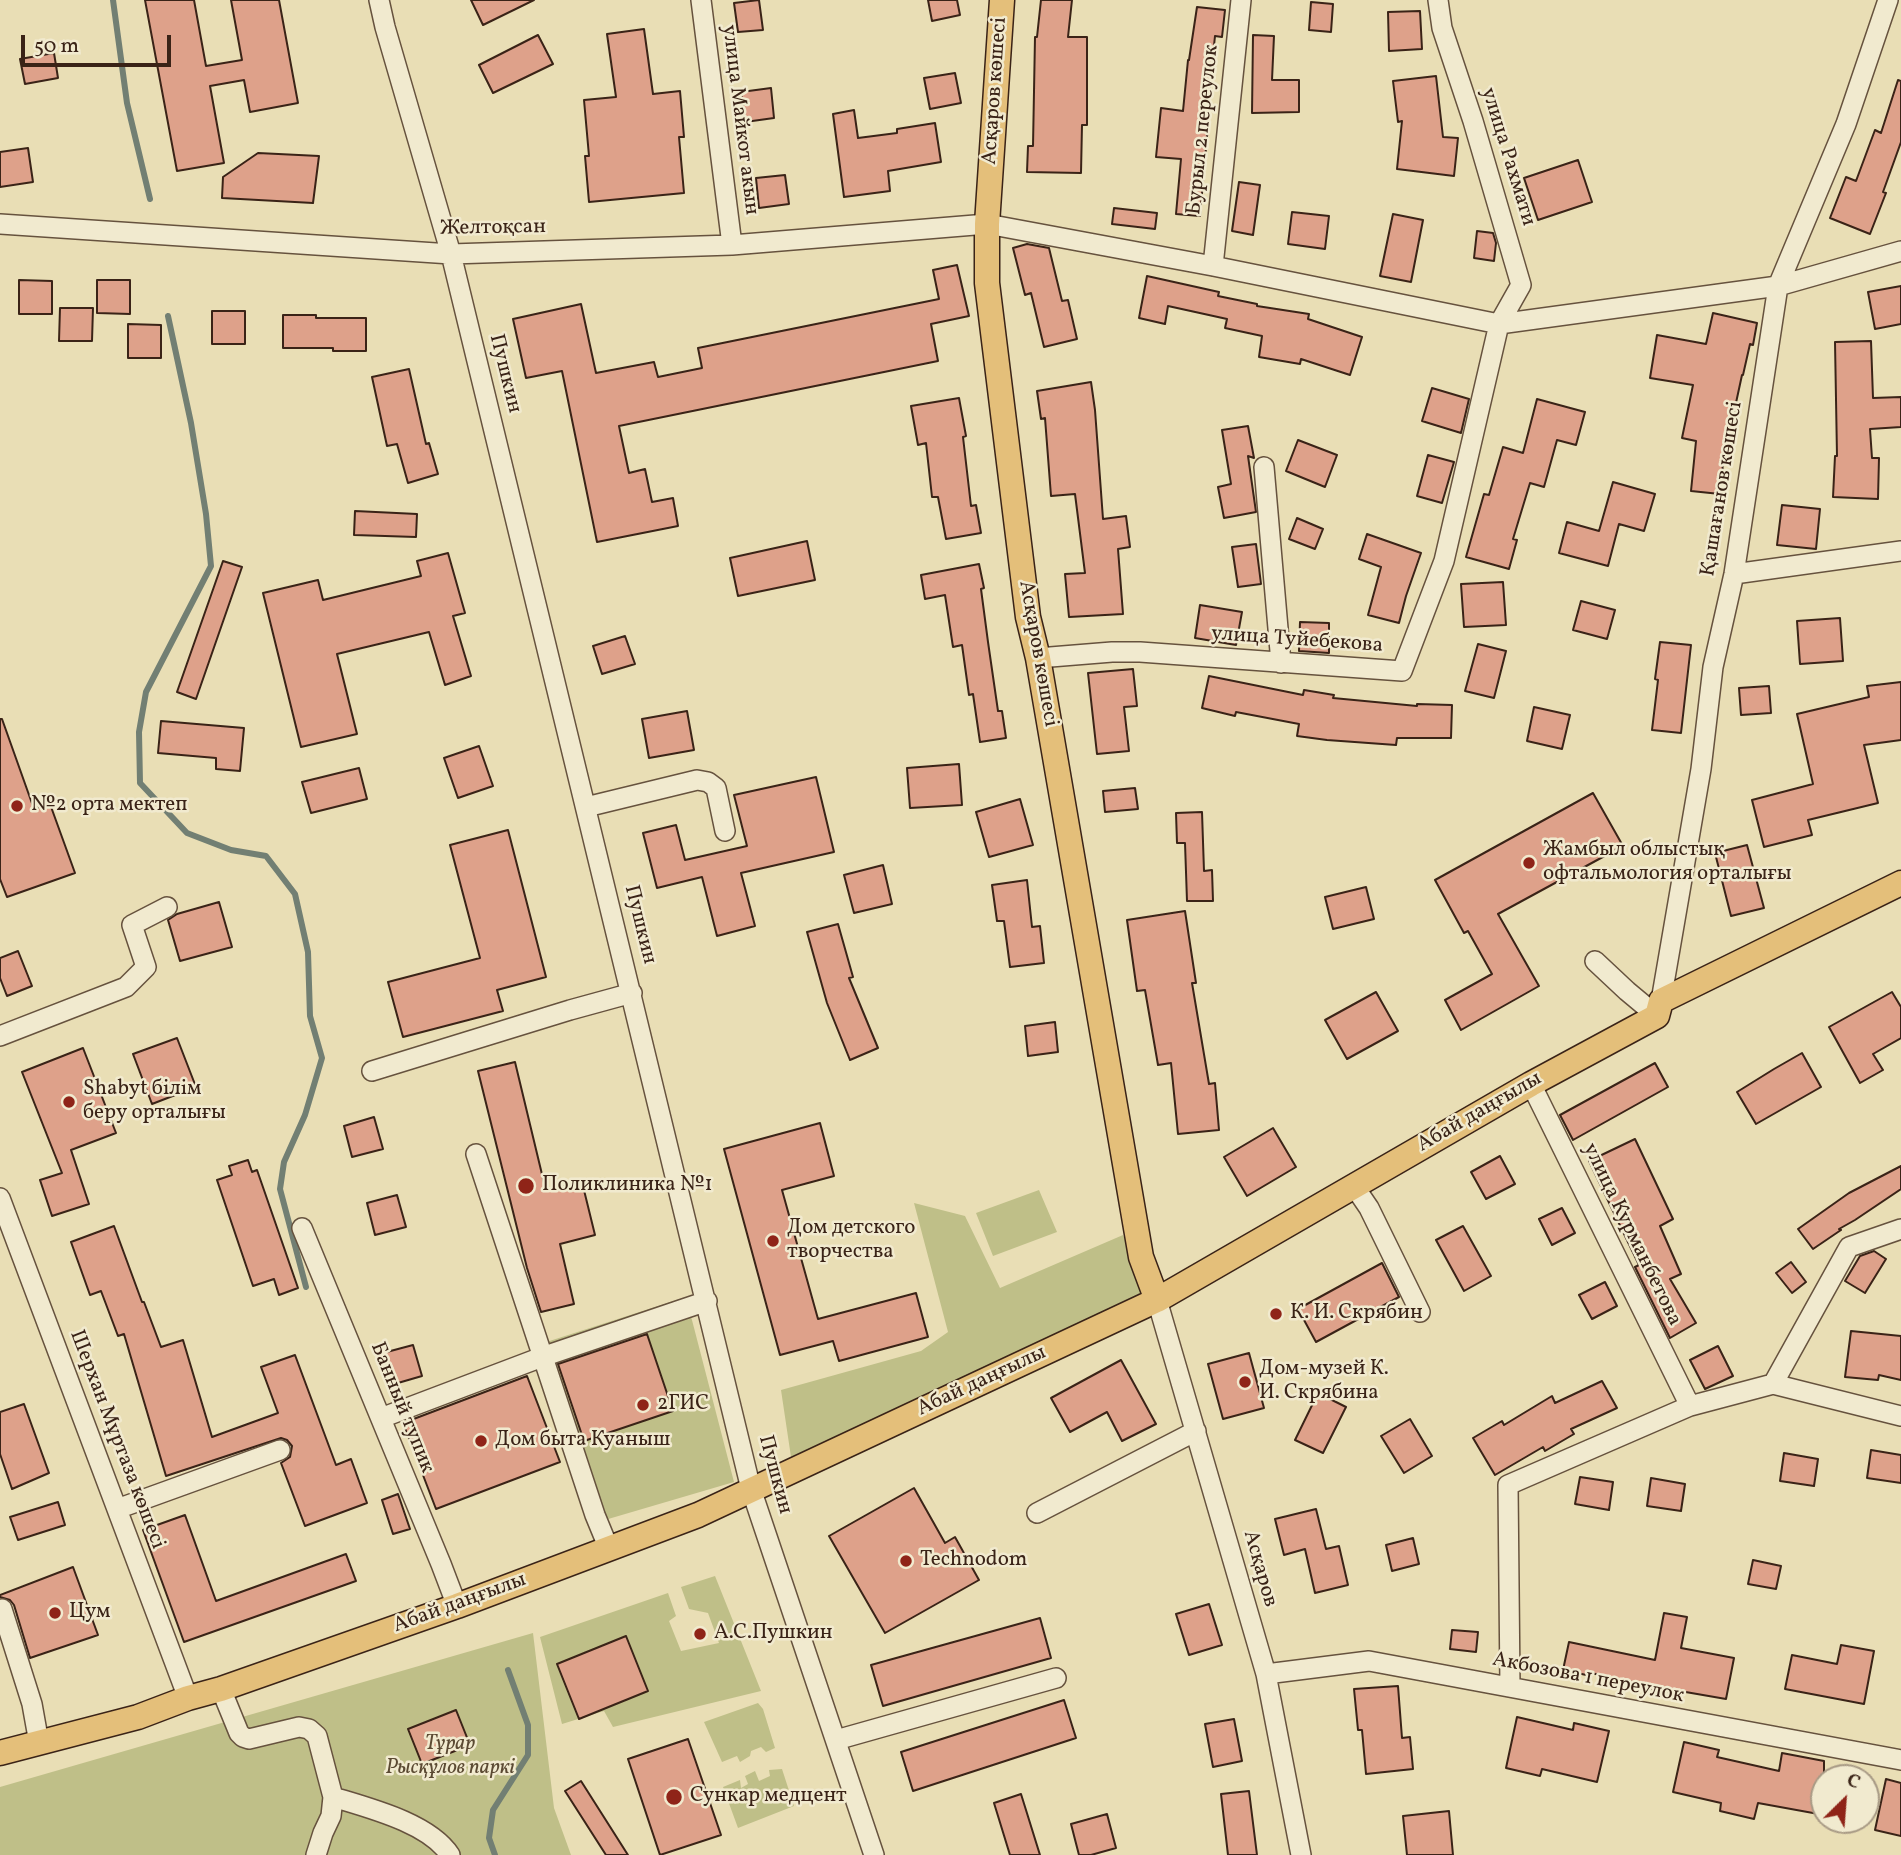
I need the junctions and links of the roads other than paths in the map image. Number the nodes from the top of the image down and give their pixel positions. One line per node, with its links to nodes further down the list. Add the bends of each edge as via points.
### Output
1 (379, 0): 11 (street, Пушкин)
2 (701, 0): 9 (street, улица Майкот акын)
3 (1002, 0): 8 (main road, Асқаров көшесі)
4 (1241, 0): 12 (street, Бурыл 2 переулок)
5 (1438, 0): 14 (street, улица Рахмати, via 1442,28 1521,285)
6 (1888, 0): 13 (street, Қашағанов көшесі, via 1846,124)
7 (0, 224): 11 (street, Желтоқсан)
8 (987, 224): 9 (street, Желтоқсан); 12 (street); 18 (main road, Асқаров көшесі, via 987,283 1028,617)
9 (732, 245): 11 (street, Желтоқсан)
10 (1901, 251): 13 (street)
11 (451, 254): 20 (street, Пушкин)
12 (1213, 266): 14 (street)
13 (1778, 286): 14 (street); 17 (street, Қашағанов көшесі)
14 (1499, 324): 19 (street, улица Туйебекова, via 1444,561 1402,671)
15 (1264, 467): 19 (street)
16 (1901, 551): 17 (street)
17 (1734, 574): 26 (street, Қашағанов көшесі, via 1713,667 1701,769)
18 (1038, 658): 19 (street, улица Туйебекова, via 1140,652); 35 (main road, Асқаров көшесі, via 1141,1257)
19 (1281, 663)
20 (586, 807): 21 (street, via 696,780 708,782 716,788); 25 (street, Пушкин)
21 (725, 831)
22 (1901, 883): 26 (main road, Абай даңғылы)
23 (167, 907): 27 (street, via 132,925 146,967 126,987)
24 (1595, 961): 26 (street, via 1626,991)
25 (632, 993): 28 (street); 36 (street, Пушкин)
26 (1659, 1009): 29 (main road, Абай даңғылы)
27 (0, 1035)
28 (372, 1071)
29 (1531, 1084): 31 (main road, Абай даңғылы); 40 (street, улица Курманбетова)
30 (476, 1154): 38 (street)
31 (1354, 1186): 35 (main road, Абай даңғылы); 37 (street)
32 (0, 1198): 46 (street, Шерхан Мұртаза көшесі)
33 (302, 1228): 42 (street, Банный тупик)
34 (1901, 1229): 39 (street, via 1849,1247)
35 (1157, 1300): 43 (street, Асқаров); 45 (main road, Абай даңғылы)
36 (707, 1301): 38 (street); 45 (street, Пушкин)
37 (1420, 1312)
38 (542, 1357): 42 (street); 48 (street)
39 (1773, 1384): 40 (street); 41 (street)
40 (1690, 1406): 53 (street, via 1508,1485)
41 (1901, 1416)
42 (381, 1418): 49 (street, Банный тупик)
43 (1196, 1432): 47 (street); 51 (street, Асқаров)
44 (280, 1450): 46 (street)
45 (751, 1489): 48 (main road, Абай даңғылы); 56 (street, Пушкин)
46 (117, 1509): 55 (street, Шерхан Мұртаза көшесі)
47 (1037, 1513)
48 (609, 1549): 49 (main road, Абай даңғылы)
49 (457, 1606): 54 (main road, Абай даңғылы)
50 (2, 1609): 57 (street, via 32,1704)
51 (1266, 1674): 53 (street, Акбозова 1 переулок, via 1369,1661); 64 (street, Асқаров)
52 (1056, 1678): 56 (street)
53 (1510, 1687): 59 (street, Акбозова 1 переулок)
54 (221, 1689): 55 (main road, Абай даңғылы); 60 (street, via 243,1737 299,1727 317,1736)
55 (188, 1698): 57 (main road, Абай даңғылы, via 138,1717)
56 (836, 1740): 63 (street, Пушкин)
57 (39, 1743): 58 (main road, Абай даңғылы)
58 (0, 1754)
59 (1901, 1759)
60 (333, 1797): 61 (street); 62 (street, via 384,1812 427,1833)
61 (316, 1855)
62 (450, 1855)
63 (874, 1855)
64 (1301, 1855)

